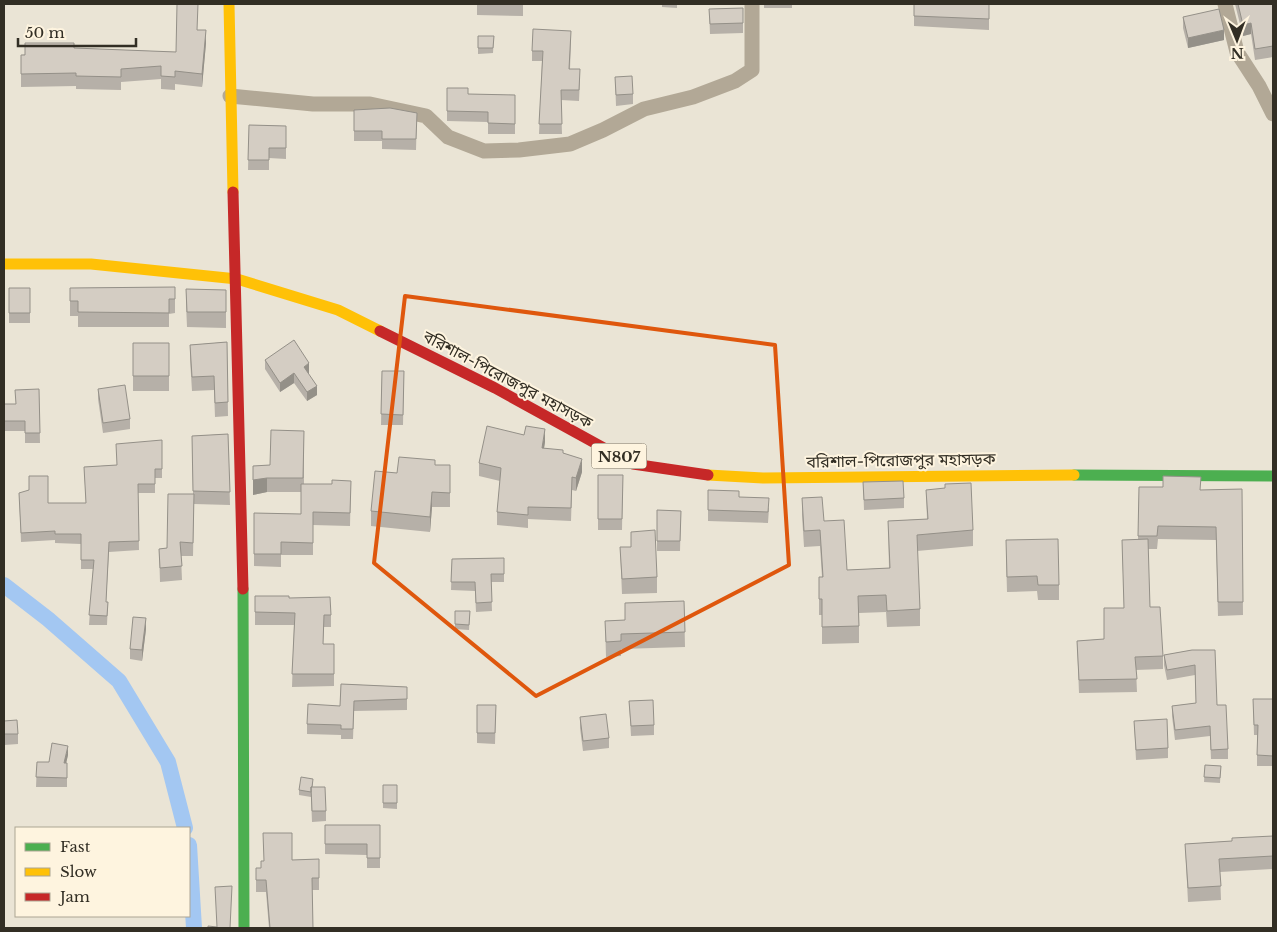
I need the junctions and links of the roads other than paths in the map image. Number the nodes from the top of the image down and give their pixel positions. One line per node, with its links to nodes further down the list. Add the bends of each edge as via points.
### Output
1 (229, 4): 4 (main road)
2 (752, 4): 4 (street, via 752,70 735,81 693,97 644,109 570,144 484,151 448,136 426,116 370,104 313,104)
3 (1225, 4): 5 (street, via 1237,52 1260,86)
4 (230, 96): 7 (main road)
5 (1273, 114)
6 (4, 264): 7 (main road, বরিশাল-পিরোজপুর মহাসড়ক / N807, via 91,264)
7 (237, 279): 8 (main road, বরিশাল-পিরোজপুর মহাসড়ক / N807, via 338,310 495,388 633,464 698,475 763,478 1143,474); 9 (main road, via 244,588)
8 (1273, 476)
9 (244, 928)

